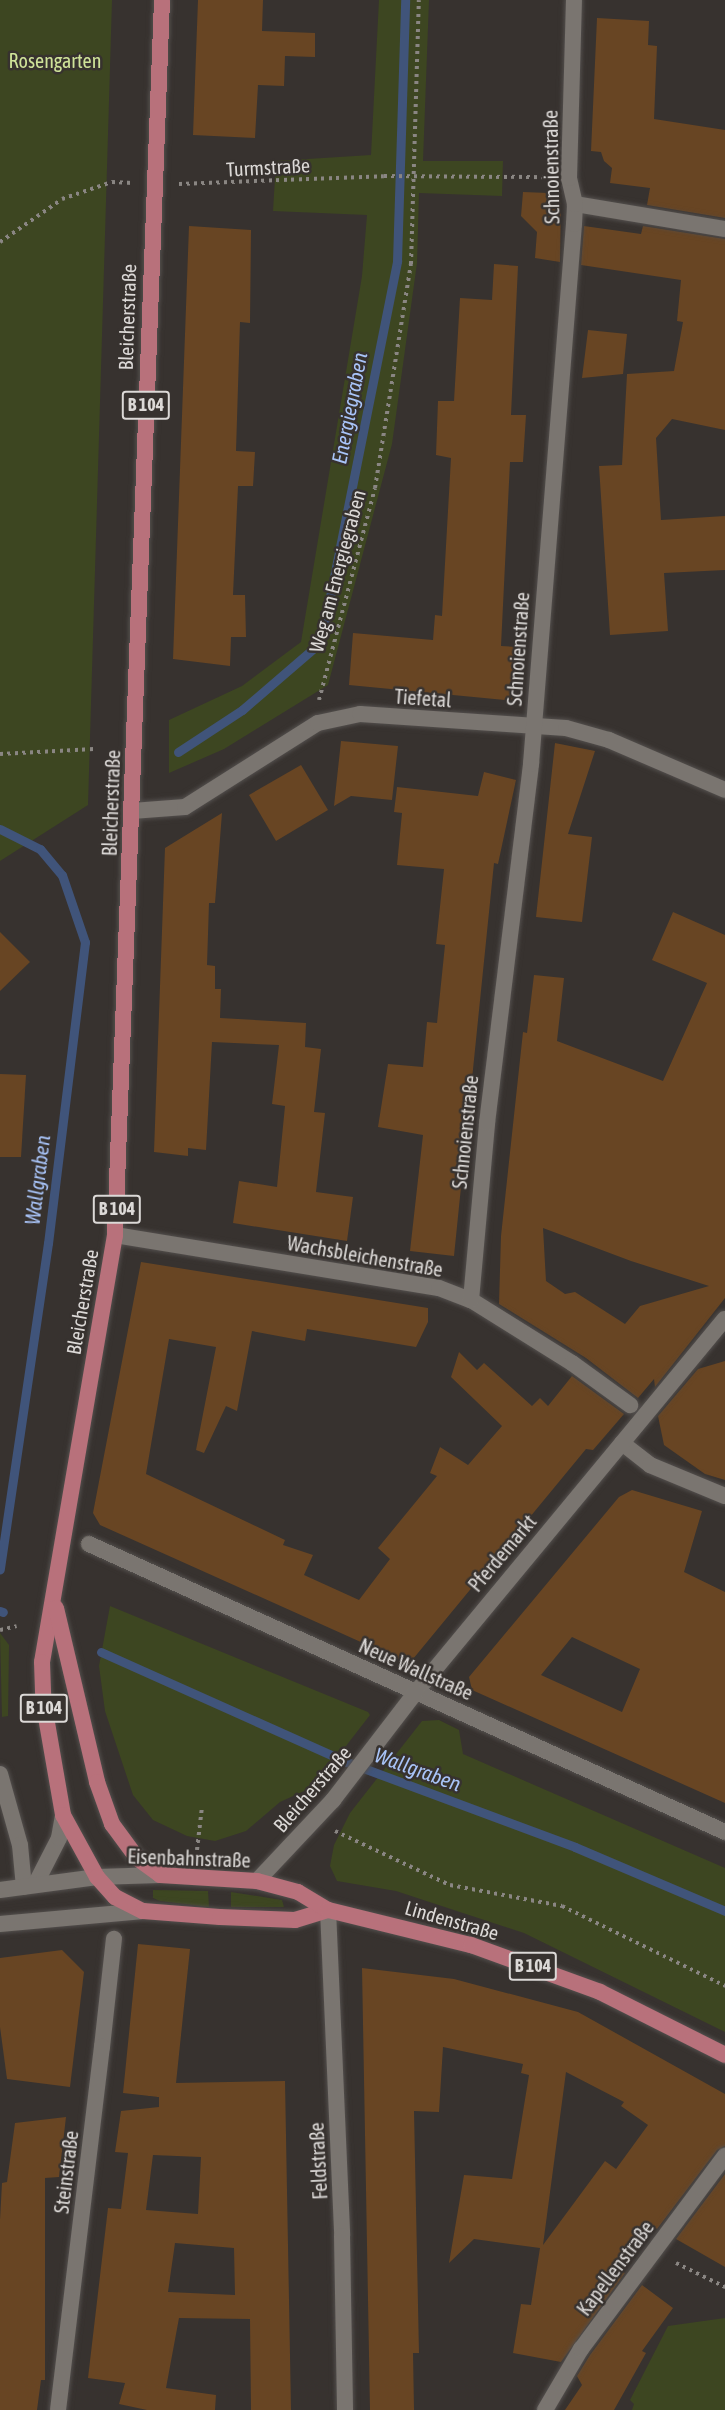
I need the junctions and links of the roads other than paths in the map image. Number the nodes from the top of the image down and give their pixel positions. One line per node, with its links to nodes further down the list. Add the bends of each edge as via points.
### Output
1 (162, 0): 7 (main road, Bleicherstraße / B 104)
2 (573, 0): 3 (street, Schnoienstraße, via 569,178)
3 (575, 204): 4 (street); 5 (street, Schnoienstraße)
4 (725, 229)
5 (533, 727): 6 (street, Tiefetal, via 566,728 609,740); 7 (street, Tiefetal, via 360,714 318,723 185,807); 9 (street, Schnoienstraße, via 486,1123)
6 (725, 790)
7 (132, 811): 8 (main road, Bleicherstraße / B 104)
8 (115, 1235): 9 (street, Wachsbleichenstraße, via 439,1288); 15 (main road, Bleicherstraße / B 104, via 66,1507)
9 (471, 1300): 11 (street, Wachsbleichenstraße, via 572,1363)
10 (725, 1319): 11 (street, Pferdemarkt)
11 (644, 1416): 12 (street, Pferdemarkt)
12 (622, 1443): 13 (street, via 650,1465); 16 (street, Pferdemarkt)
13 (725, 1496)
14 (89, 1544): 16 (street, Neue Wallstraße)
15 (55, 1602): 18 (main road, Bleicherstraße / B 104, via 42,1662 43,1700); 20 (main road, Bleicherstraße, via 97,1782 112,1824)
16 (416, 1692): 19 (street, Neue Wallstraße); 24 (street, Bleicherstraße, via 333,1800)
17 (0, 1774): 25 (street)
18 (63, 1815): 23 (main road, Bleicherstraße / B 104); 25 (street, via 59,1838)
19 (725, 1832)
20 (137, 1858): 21 (street); 22 (main road, Bleicherstraße)
21 (127, 1875): 22 (street, Eisenbahnstraße / B 104); 23 (street, Eisenbahnstraße / B 104); 27 (street)
22 (160, 1875): 24 (main road, Eisenbahnstraße / B 104)
23 (97, 1876): 25 (street, Eisenbahnstraße); 27 (main road, Bleicherstraße / B 104)
24 (257, 1881): 28 (main road, Eisenbahnstraße / B 104, via 298,1892)
25 (29, 1886): 26 (street, Eisenbahnstraße)
26 (0, 1890)
27 (115, 1897): 29 (main road, B 104); 30 (street)
28 (328, 1910): 29 (main road, B 104, via 295,1920); 33 (main road, Lindenstraße / B 104, via 471,1945 527,1964 600,1992); 36 (street, Feldstraße)
29 (143, 1911): 30 (street)
30 (105, 1914): 31 (street)
31 (0, 1924)
32 (114, 1939): 35 (street, Steinstraße)
33 (725, 2055)
34 (725, 2156): 37 (street, Kapellenstraße, via 581,2349)
35 (58, 2410)
36 (345, 2410)
37 (545, 2410)

